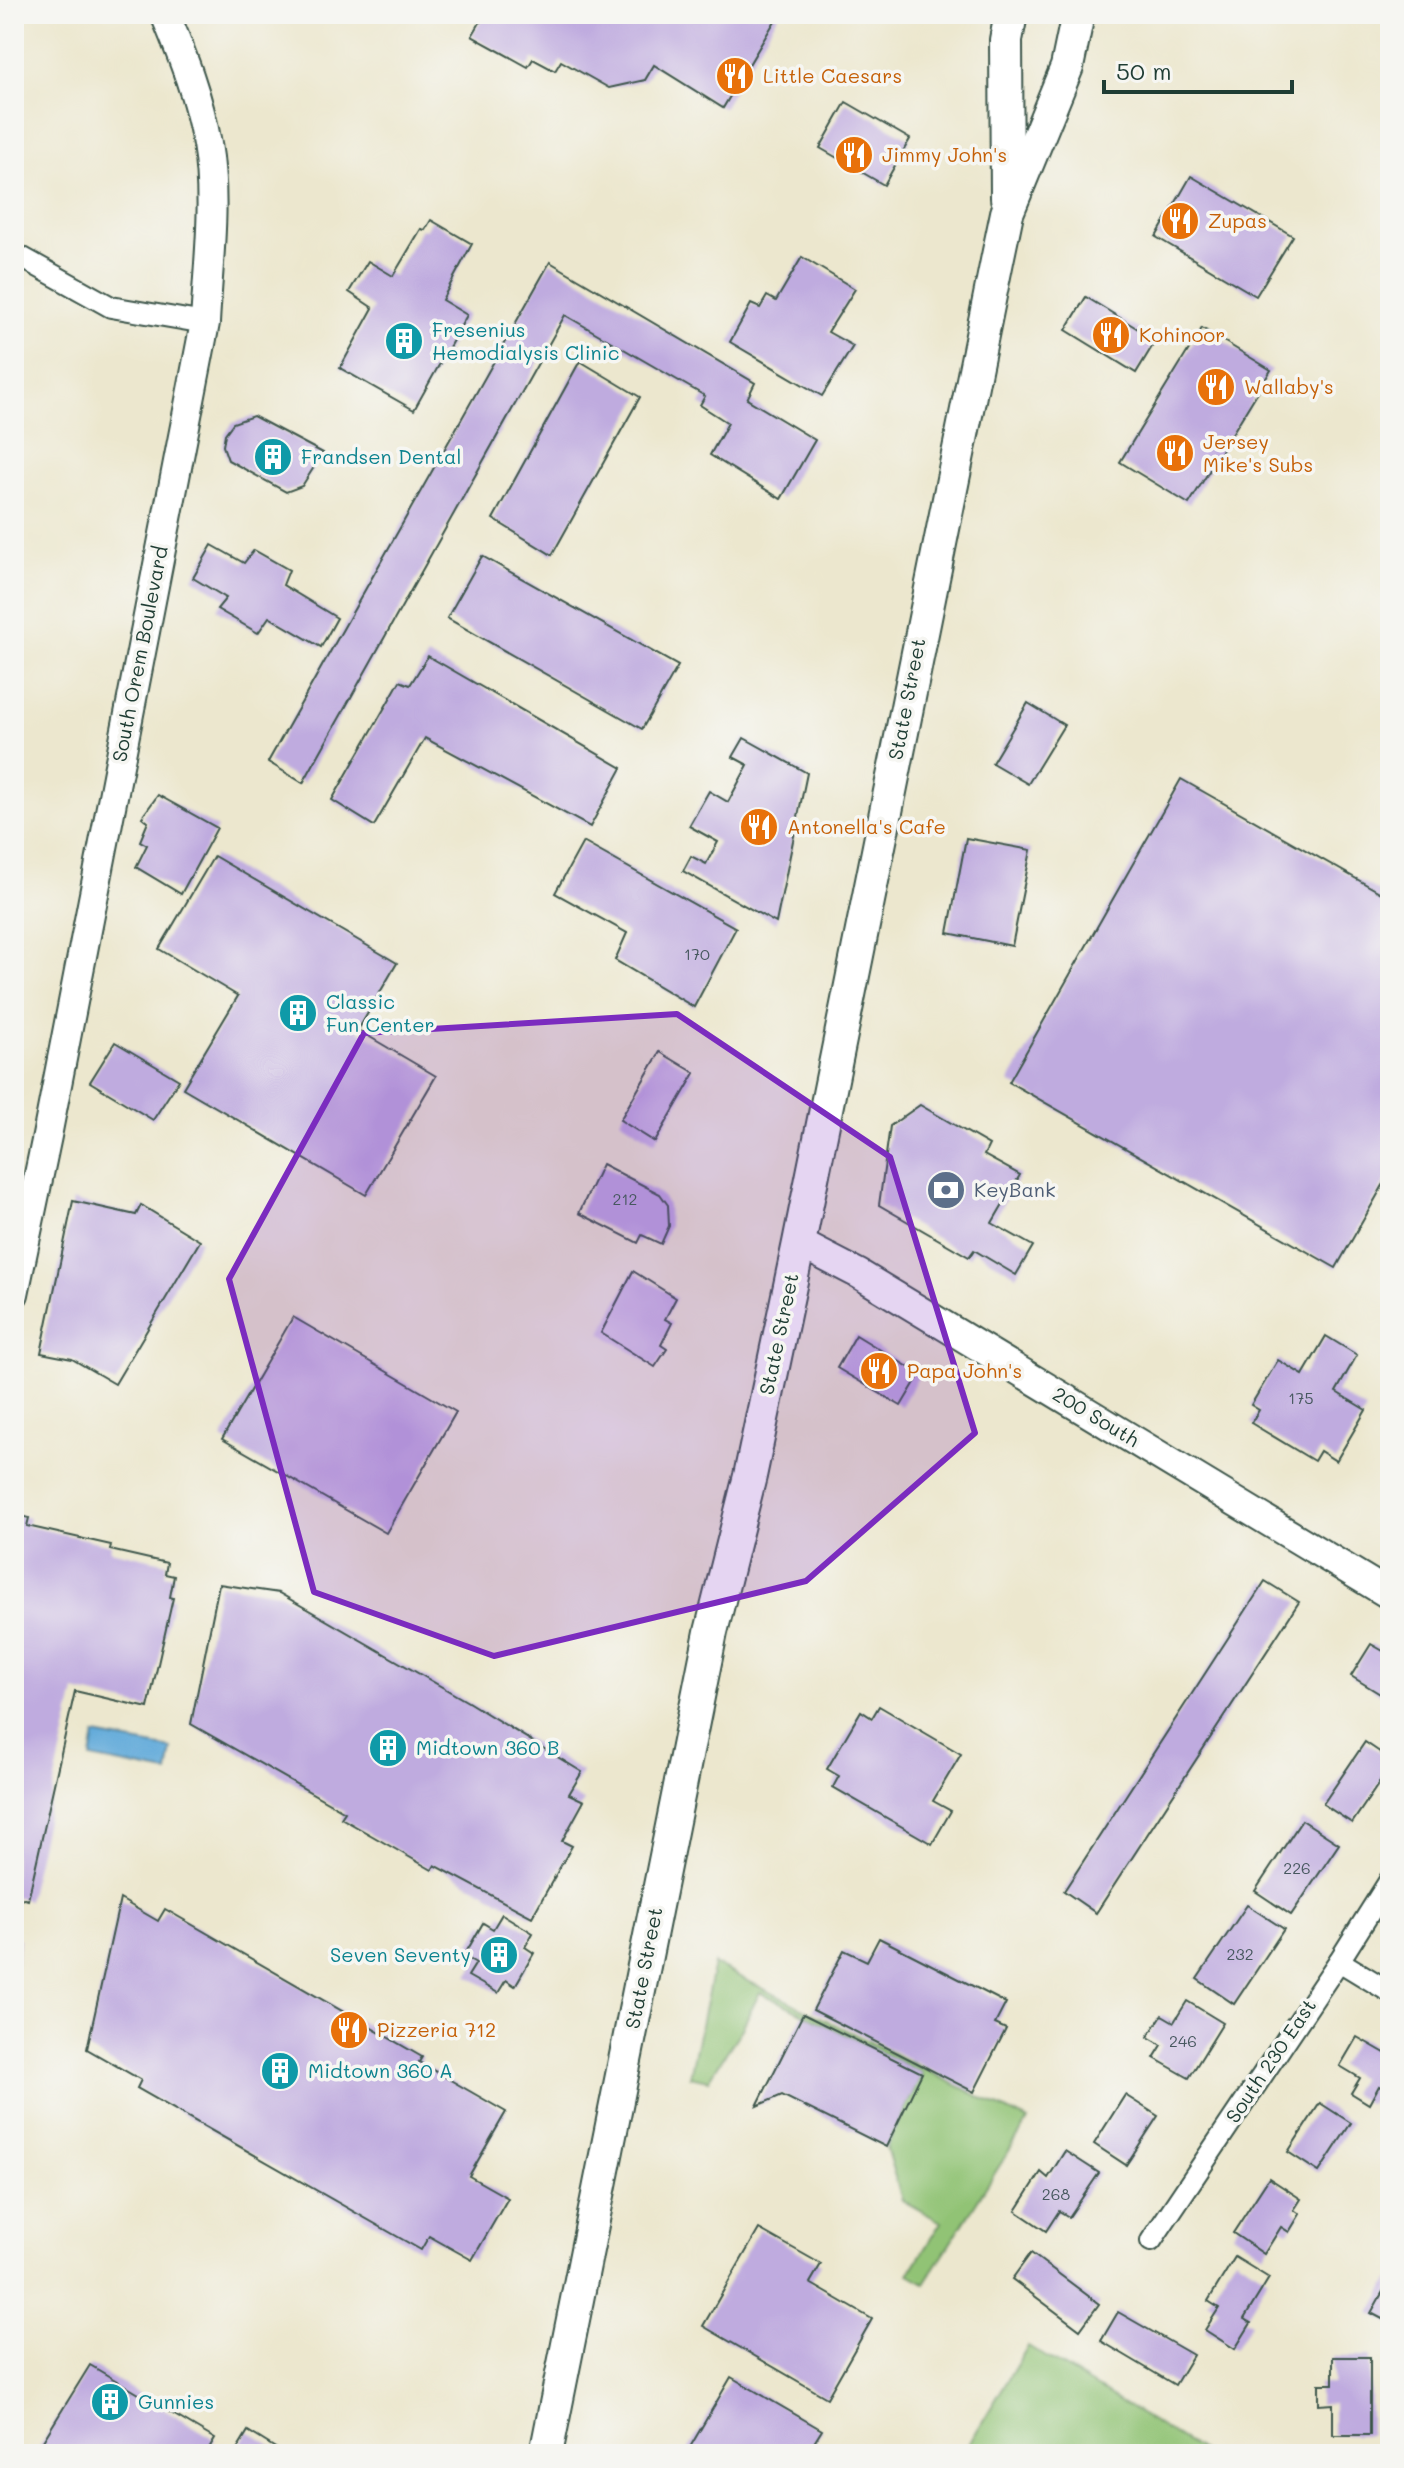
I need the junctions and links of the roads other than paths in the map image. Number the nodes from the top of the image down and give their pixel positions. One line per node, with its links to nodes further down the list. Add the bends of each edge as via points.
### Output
1 (165, 14): 6 (street, South Orem Boulevard, via 200,107 208,147 212,202)
2 (1011, 14): 4 (main road, State Street, via 1006,40)
3 (1078, 14): 4 (main road, State Street, via 1067,67)
4 (1007, 213): 7 (main road, State Street)
5 (14, 253): 6 (street, via 111,307)
6 (205, 323): 8 (street, South Orem Boulevard)
7 (799, 1243): 9 (street, 200 South, via 859,1274); 14 (main road, State Street, via 711,1632)
8 (14, 1294)
9 (1390, 1595)
10 (1390, 1880): 11 (street, South 230 East)
11 (1339, 1961): 12 (street); 13 (street, South 230 East)
12 (1390, 1992)
13 (1151, 2241)
14 (546, 2454)

